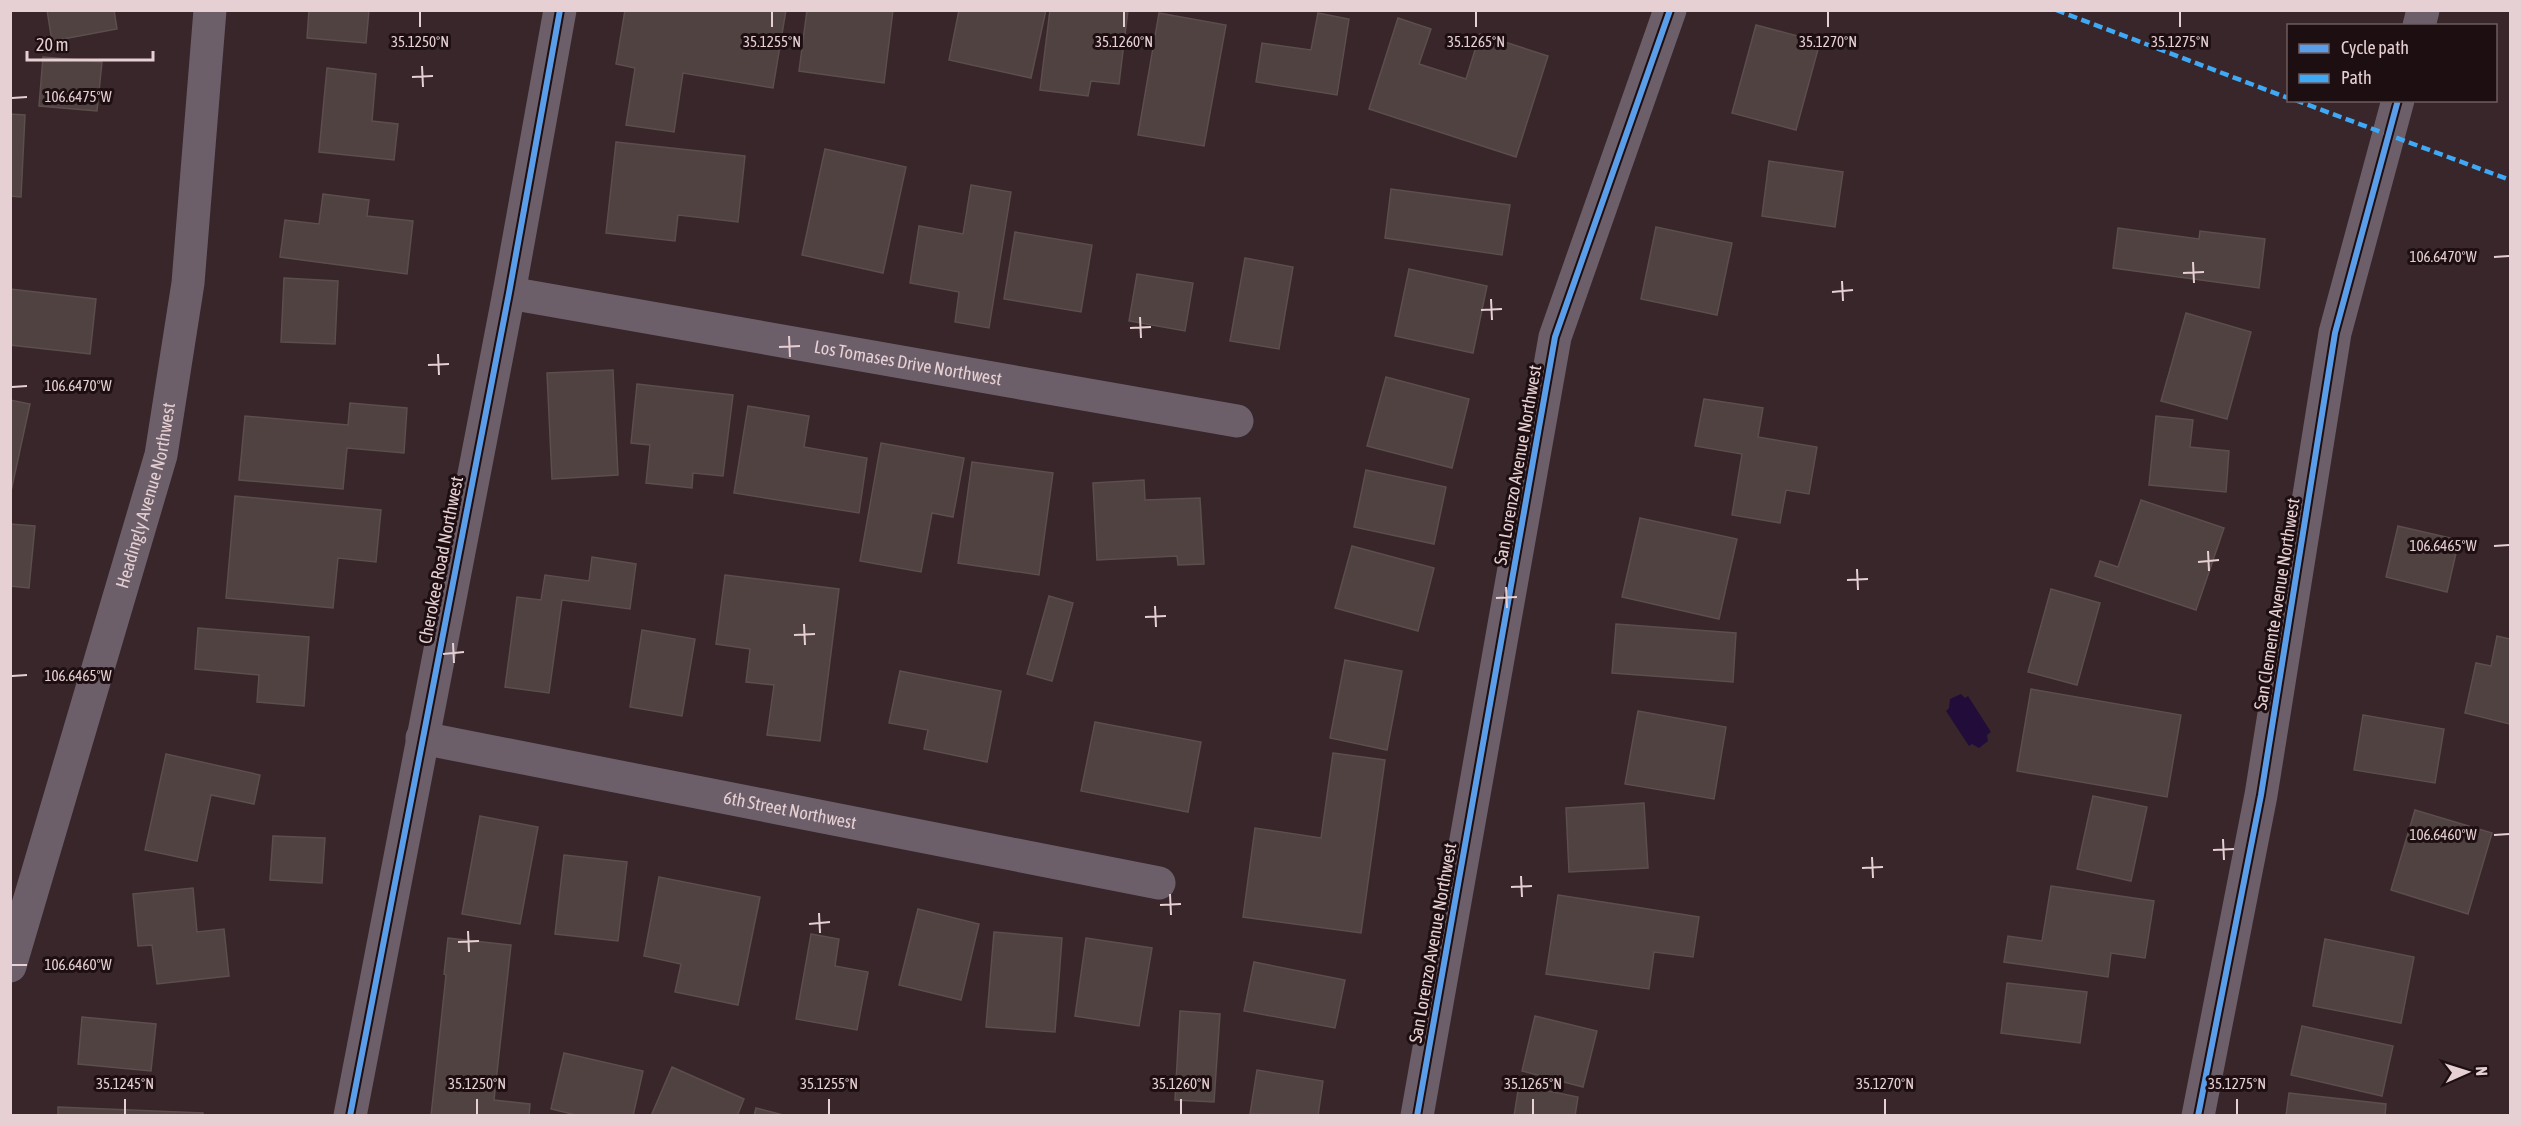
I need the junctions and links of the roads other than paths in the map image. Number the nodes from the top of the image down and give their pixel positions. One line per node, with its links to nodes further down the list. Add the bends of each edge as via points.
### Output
1 (210, 10): 9 (street, Headingly Avenue Northwest, via 188,283 161,455)
2 (560, 10): 5 (street, Cherokee Road Northwest)
3 (1670, 10): 11 (street, San Lorenzo Avenue Northwest, via 1555,337)
4 (2397, 102): 12 (street, San Clemente Avenue Northwest, via 2335,333 2262,795)
5 (509, 293): 6 (street, Los Tomases Drive Northwest); 7 (street, Cherokee Road Northwest)
6 (1237, 421)
7 (422, 738): 8 (street, 6th Street Northwest); 10 (street, Cherokee Road Northwest)
8 (1159, 883)
9 (10, 966)
10 (350, 1116)
11 (1417, 1116)
12 (2198, 1116)

